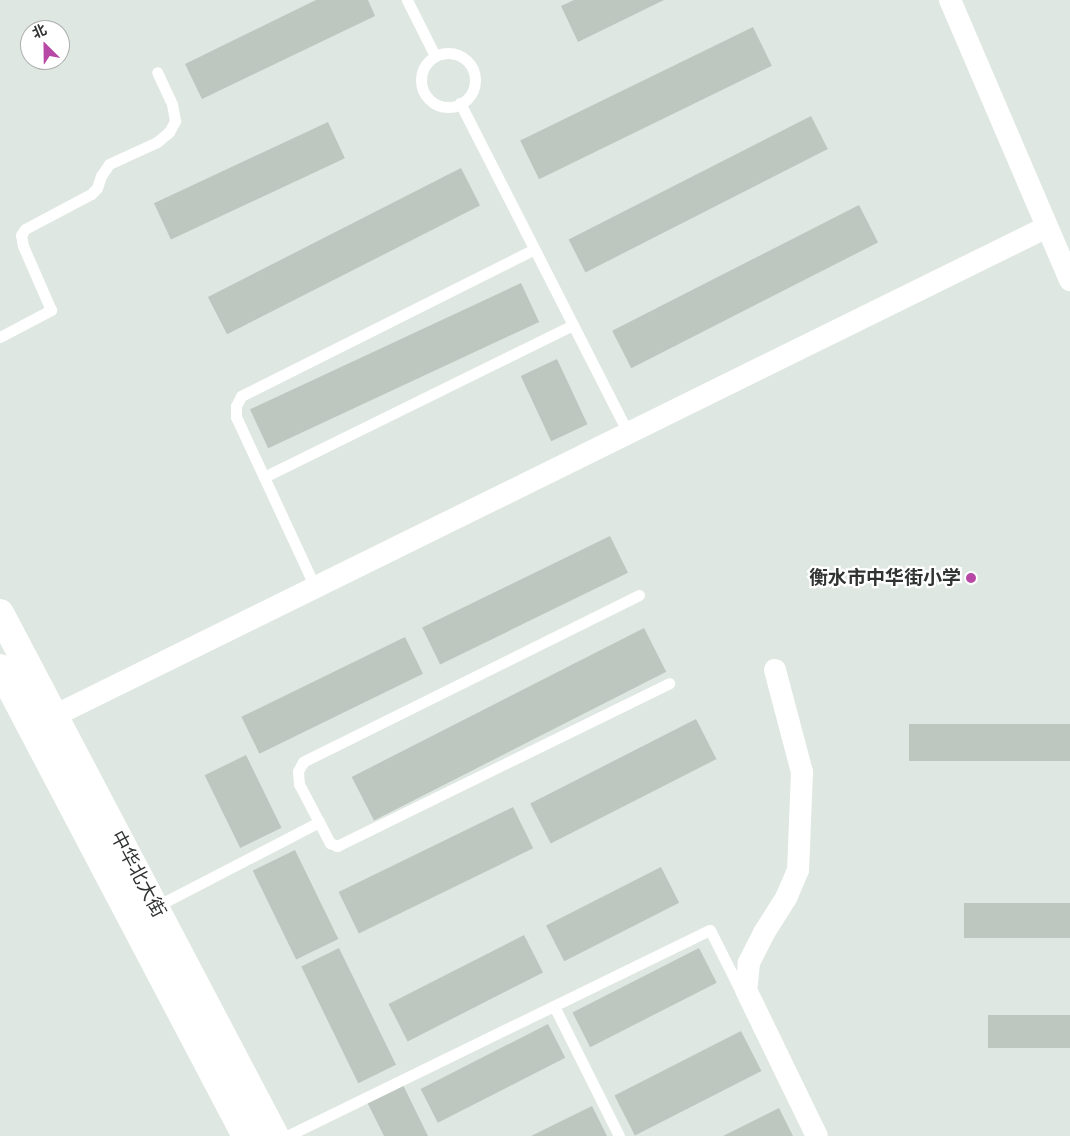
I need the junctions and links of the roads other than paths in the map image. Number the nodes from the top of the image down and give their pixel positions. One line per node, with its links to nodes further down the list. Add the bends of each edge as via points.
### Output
1 (407, 0): 3 (lane)
2 (950, 0): 6 (street)
3 (435, 56): 5 (lane, via 426,63 421,77 425,94 443,106); 5 (lane, via 448,52 470,64 475,84 471,94)
4 (157, 72): 10 (lane, via 172,104 175,121 169,132 157,142 109,164 91,194 25,229 21,235 23,246 51,310)
5 (460, 103): 7 (lane)
6 (1047, 227): 8 (street); 11 (street)
7 (534, 249): 9 (lane); 12 (lane, via 241,396 236,406 236,417)
8 (1070, 280)
9 (573, 325): 11 (lane); 12 (lane)
10 (0, 337)
11 (628, 433): 13 (street)
12 (264, 477): 13 (lane)
13 (315, 588): 19 (street)
14 (639, 595): 20 (lane, via 303,762 298,771 299,784)
15 (0, 613): 19 (main road, 中华北大街)
16 (0, 668): 24 (main road, 中华北大街)
17 (775, 670): 22 (street, via 802,772 798,870 749,963)
18 (668, 683): 20 (lane, via 337,846 330,844)
19 (54, 716): 21 (main road, 中华北大街)
20 (319, 822): 21 (lane)
21 (155, 907): 25 (main road, 中华北大街)
22 (746, 990): 23 (lane, via 738,986 710,930); 28 (street)
23 (554, 1006): 26 (lane); 27 (lane)
24 (246, 1136)
25 (275, 1136)
26 (287, 1136)
27 (619, 1136)
28 (817, 1136)

